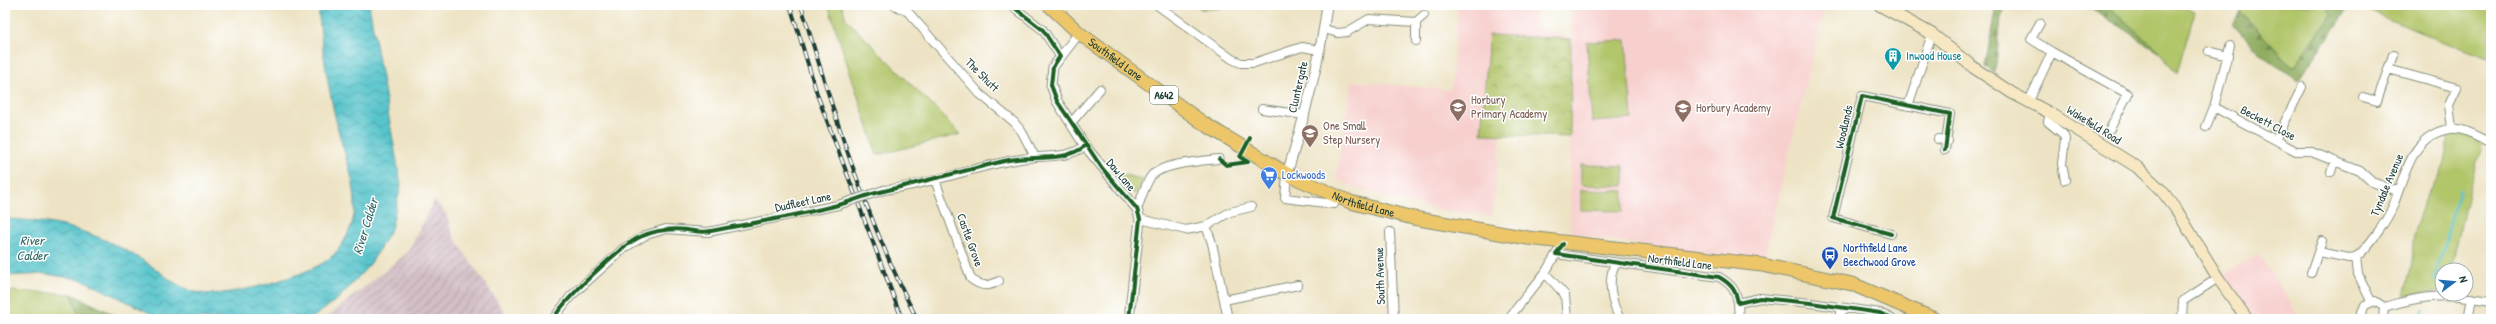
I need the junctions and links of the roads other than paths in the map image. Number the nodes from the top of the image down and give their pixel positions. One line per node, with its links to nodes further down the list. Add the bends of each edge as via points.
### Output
1 (894, 5): 7 (street, The Shutt)
2 (1010, 5): 20 (street, via 1043,30)
3 (1049, 5): 12 (highway, Southfield Lane / A642)
4 (1157, 5): 16 (street, via 1241,63 1254,63 1302,47)
5 (1327, 5): 11 (street, Cluntergate)
6 (1879, 5): 13 (main road, Wakefield Road)
7 (907, 8): 42 (street, The Shutt, via 980,94 1014,122)
8 (1424, 15): 9 (street)
9 (1416, 22): 11 (street, via 1368,19 1347,32 1338,33); 14 (street)
10 (2040, 23): 18 (street, via 2031,39)
11 (1324, 29): 16 (street, Cluntergate)
12 (1079, 33): 20 (street, Daw Lane); 46 (highway, Southfield Lane / A642, via 1203,123)
13 (1932, 34): 26 (main road, Wakefield Road, via 1974,68); 27 (street)
14 (1416, 41)
15 (2230, 46): 21 (street)
16 (1318, 50): 31 (street, Cluntergate)
17 (2209, 51): 21 (street)
18 (2052, 52): 26 (street); 35 (street, via 2128,94)
19 (2393, 55): 22 (street)
20 (1060, 56): 32 (street, Daw Lane, via 1053,67 1051,85 1056,101)
21 (2228, 56): 28 (street)
22 (2388, 69): 25 (street, via 2377,101); 34 (street, via 2457,88 2450,105)
23 (2302, 87): 37 (street)
24 (1100, 89): 32 (street)
25 (2363, 97)
26 (2029, 101): 30 (main road, Wakefield Road)
27 (1908, 106): 38 (street, Woodlands, via 1950,114); 56 (street, Woodlands, via 1862,96 1833,218)
28 (2214, 107): 33 (street); 37 (street, Beckett Close)
29 (1262, 109): 31 (street)
30 (2050, 112): 48 (street, via 2048,122 2063,134 2065,139 2062,164); 89 (main road, Wakefield Road, via 2137,167 2162,191)
31 (1305, 115): 46 (street, Cluntergate)
32 (1071, 122): 40 (street, Daw Lane)
33 (2206, 127)
34 (2452, 128): 39 (street); 49 (street, Tyndale Avenue, via 2432,135 2418,147)
35 (2110, 130)
36 (1938, 139): 38 (street)
37 (2276, 140): 44 (street, Beckett Close, via 2296,151 2309,151)
38 (1948, 141): 41 (street, Woodlands)
39 (2491, 142)
40 (1085, 146): 42 (street, Dudfleet Lane, via 1055,158); 52 (street, Daw Lane)
41 (1946, 150)
42 (1035, 157): 47 (street, Dudfleet Lane, via 1006,160)
43 (1219, 159): 52 (street, Daw Lane, via 1159,170 1152,176)
44 (2334, 162): 45 (street); 49 (street, Beckett Close, via 2360,171 2372,182)
45 (2331, 172)
46 (1287, 174): 50 (street, Northfield Lane, via 1286,198); 58 (highway, Northfield Lane / A642, via 1350,202)
47 (935, 180): 64 (street, Castle Grove, via 971,279 980,285 990,286); 77 (street, Dudfleet Lane, bridge, via 884,190 838,205 708,232 666,229 642,236 624,248 571,296)
48 (2064, 180)
49 (2397, 191): 60 (street, Tyndale Avenue, via 2393,206 2382,226 2366,250)
50 (1334, 204)
51 (1251, 207): 54 (street, via 1230,212)
52 (1137, 209): 53 (street, Daw Lane)
53 (1140, 219): 54 (street, via 1186,230); 78 (street, Daw Lane)
54 (1206, 226): 69 (street)
55 (1390, 232): 80 (street, South Avenue)
56 (1891, 234)
57 (2322, 241): 59 (street)
58 (1560, 249): 61 (street, Northfield Lane); 62 (street); 87 (highway, Northfield Lane / A642, via 1734,262 1852,284)
59 (2319, 252): 60 (street); 63 (street)
60 (2356, 257): 70 (street, via 2358,274)
61 (1615, 264): 73 (street, Northfield Lane, via 1719,277 1729,283 1736,292); 83 (street, via 1610,274 1612,300)
62 (1545, 273): 81 (street); 82 (street, via 1566,295)
63 (2311, 273)
64 (999, 281)
65 (2212, 282): 88 (street, via 2183,301)
66 (1298, 285): 69 (street)
67 (2434, 296): 74 (street)
68 (2474, 298): 71 (street)
69 (1224, 300): 79 (street)
70 (2371, 301): 74 (street, via 2379,302); 76 (street, via 2363,308)
71 (2491, 301)
72 (2471, 302): 91 (street)
73 (1738, 303): 75 (street, via 1760,298); 84 (street, Northfield Lane)
74 (2384, 307): 90 (street)
75 (1841, 308): 85 (street); 86 (street, via 1880,313)
76 (2361, 318)
77 (553, 319)
78 (1129, 319)
79 (1228, 319)
80 (1394, 319)
81 (1508, 319)
82 (1567, 319)
83 (1620, 319)
84 (1739, 319)
85 (1841, 319)
86 (1892, 319)
87 (1934, 319)
88 (2182, 319)
89 (2247, 319)
90 (2383, 319)
91 (2468, 319)

